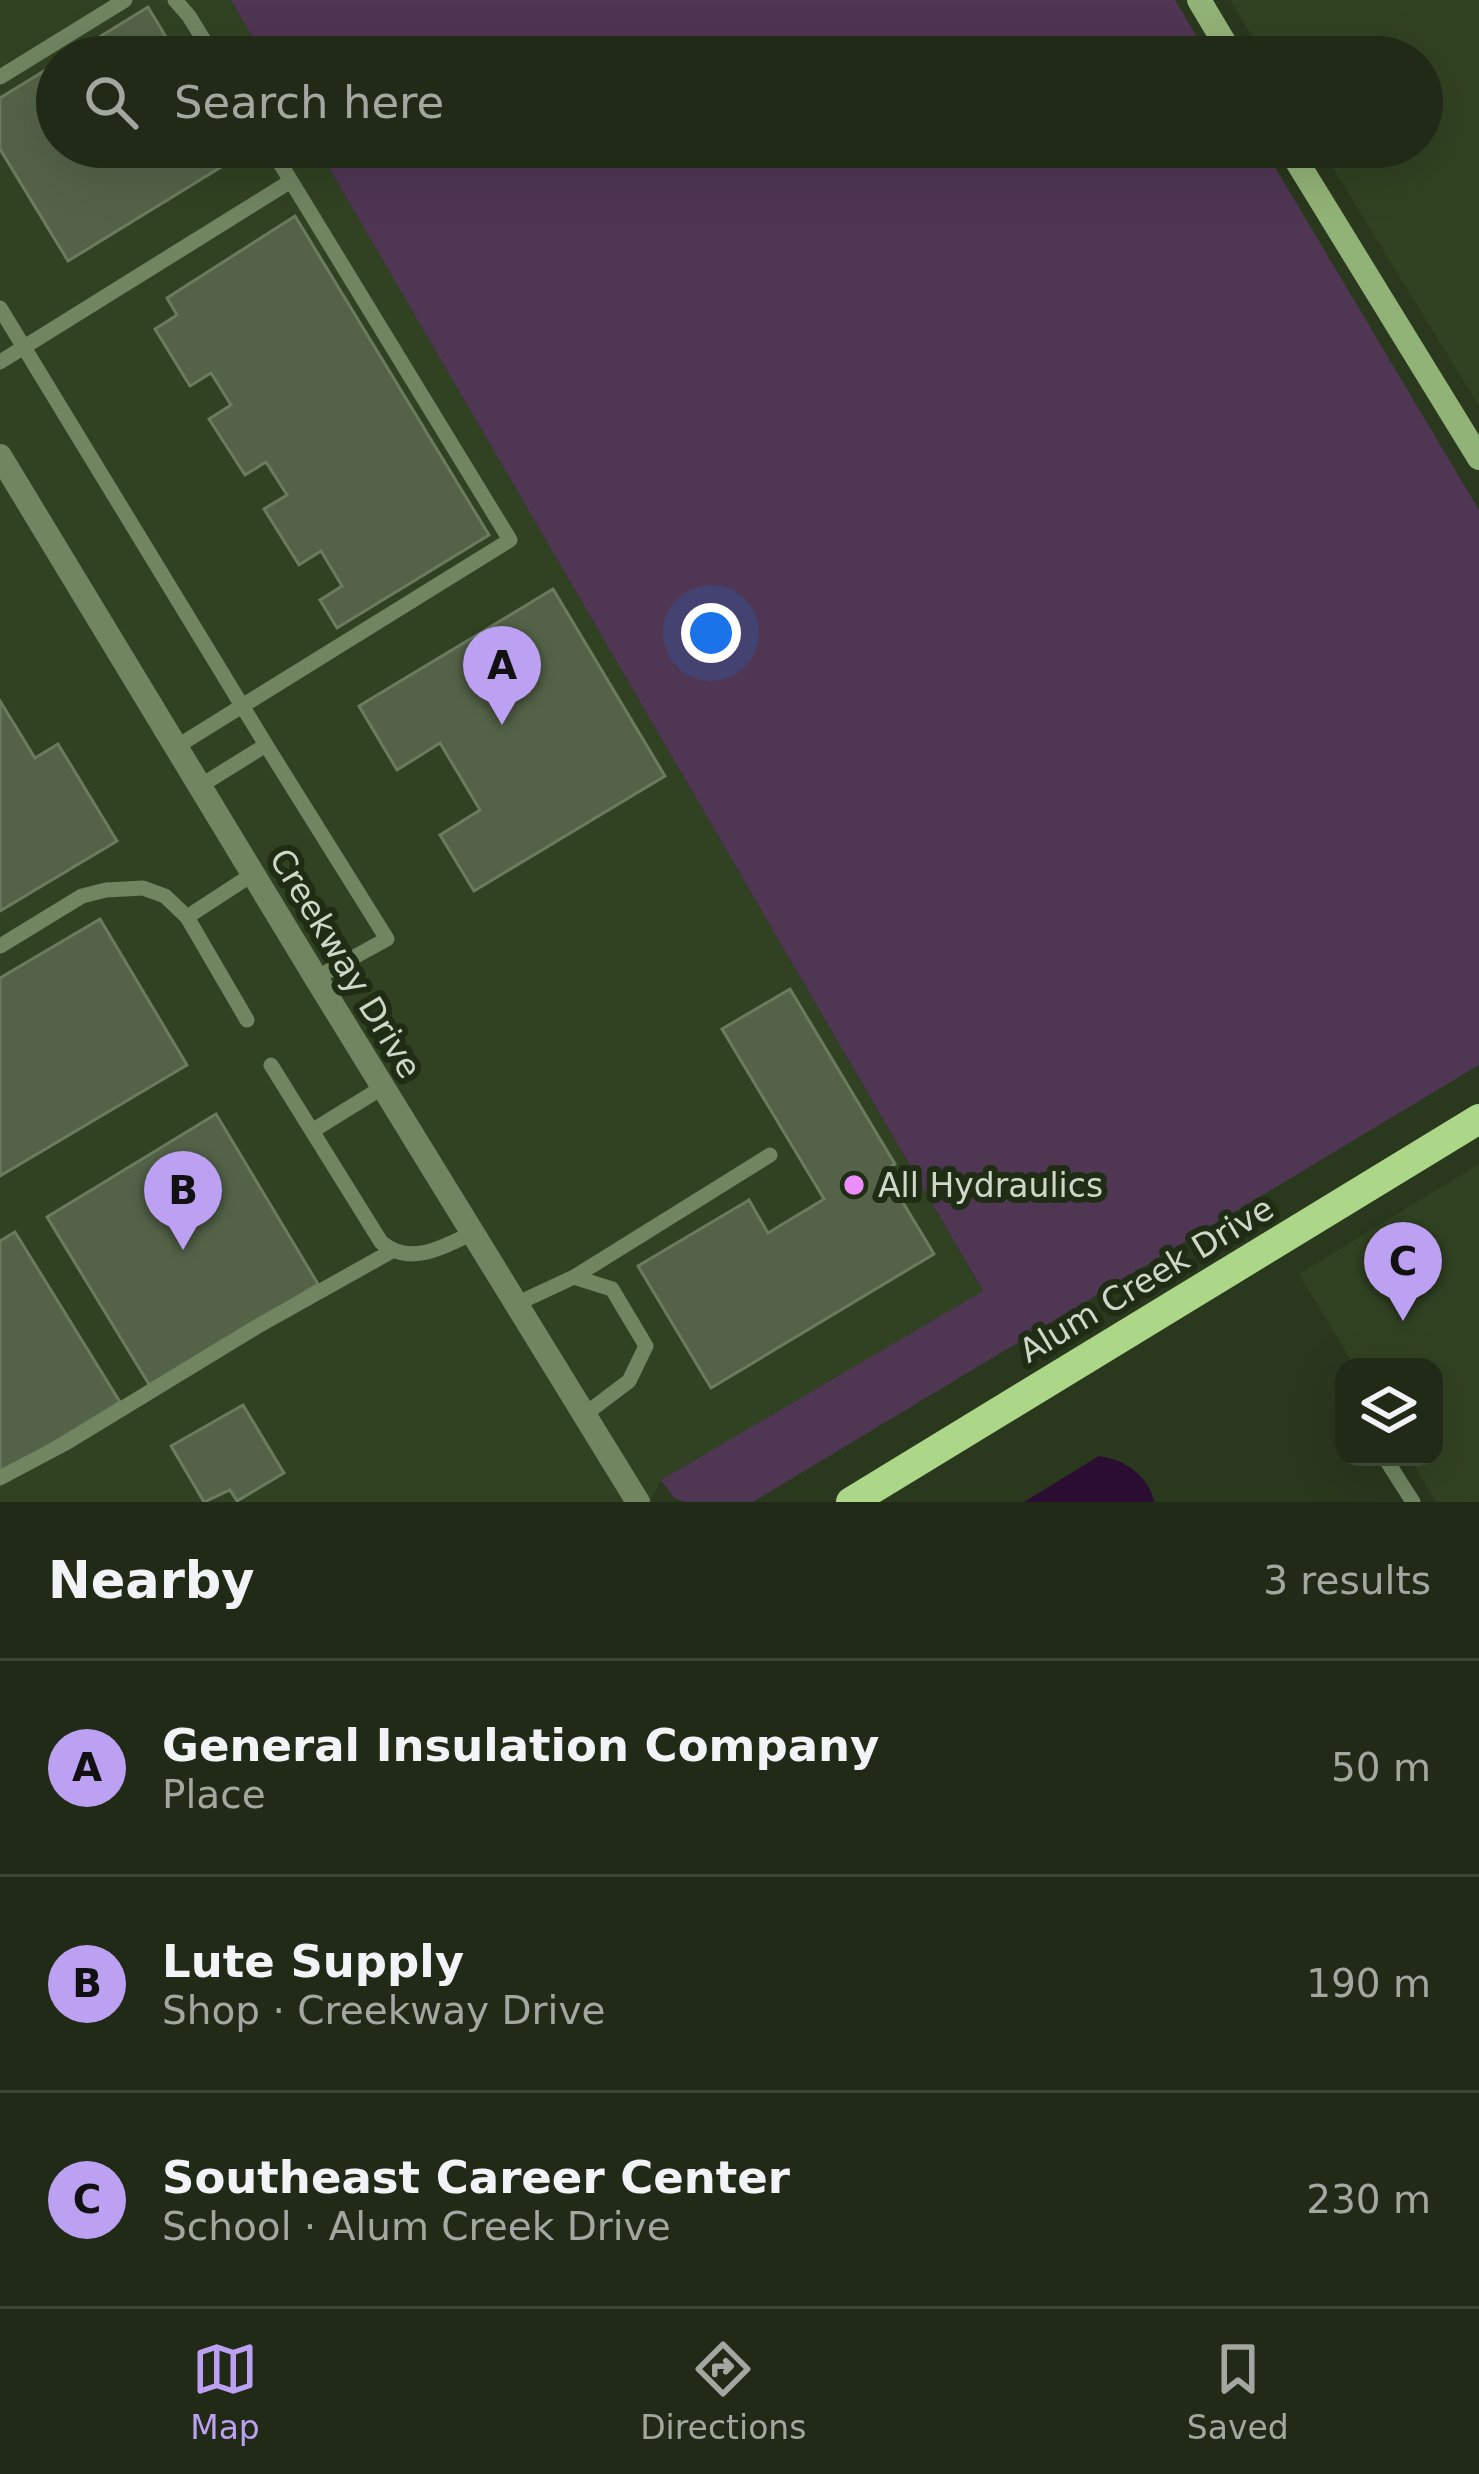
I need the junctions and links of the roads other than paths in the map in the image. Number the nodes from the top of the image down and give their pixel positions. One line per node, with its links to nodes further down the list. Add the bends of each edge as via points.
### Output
1 (125, 0): 4 (lane)
2 (175, 0): 5 (lane)
3 (1199, 0): 6 (street)
4 (67, 36)
5 (201, 36)
6 (1220, 36)
7 (36, 55): 8 (lane)
8 (0, 77)
9 (283, 168): 11 (lane)
10 (1301, 168): 15 (street)
11 (291, 181): 13 (lane); 17 (lane, via 510,540)
12 (0, 308): 13 (lane)
13 (24, 347): 14 (lane); 17 (lane)
14 (0, 362)
15 (1479, 458)
16 (4, 473): 19 (street, Creekway Drive)
17 (243, 707): 18 (lane); 19 (lane)
18 (266, 745): 20 (lane); 24 (lane, via 387,939)
19 (176, 747): 20 (street, Creekway Drive)
20 (200, 785): 21 (street, Creekway Drive)
21 (253, 874): 22 (lane); 24 (street, Creekway Drive)
22 (187, 917): 23 (lane, via 143,888 106,890); 25 (lane)
23 (0, 946)
24 (316, 978): 27 (street, Creekway Drive)
25 (247, 1020)
26 (271, 1065): 29 (lane)
27 (383, 1088): 29 (lane); 31 (street, Creekway Drive)
28 (1479, 1119): 39 (main road, Alum Creek Drive)
29 (312, 1130): 32 (lane)
30 (770, 1155): 33 (lane)
31 (472, 1233): 32 (lane, via 424,1254); 34 (street, Creekway Drive)
32 (392, 1251): 37 (lane)
33 (574, 1277): 34 (lane); 35 (lane, via 612,1289 646,1346 629,1381)
34 (516, 1304): 35 (street, Creekway Drive)
35 (584, 1415): 38 (street, Creekway Drive)
36 (1390, 1466): 40 (lane)
37 (0, 1478)
38 (638, 1502)
39 (851, 1502)
40 (1413, 1502)

